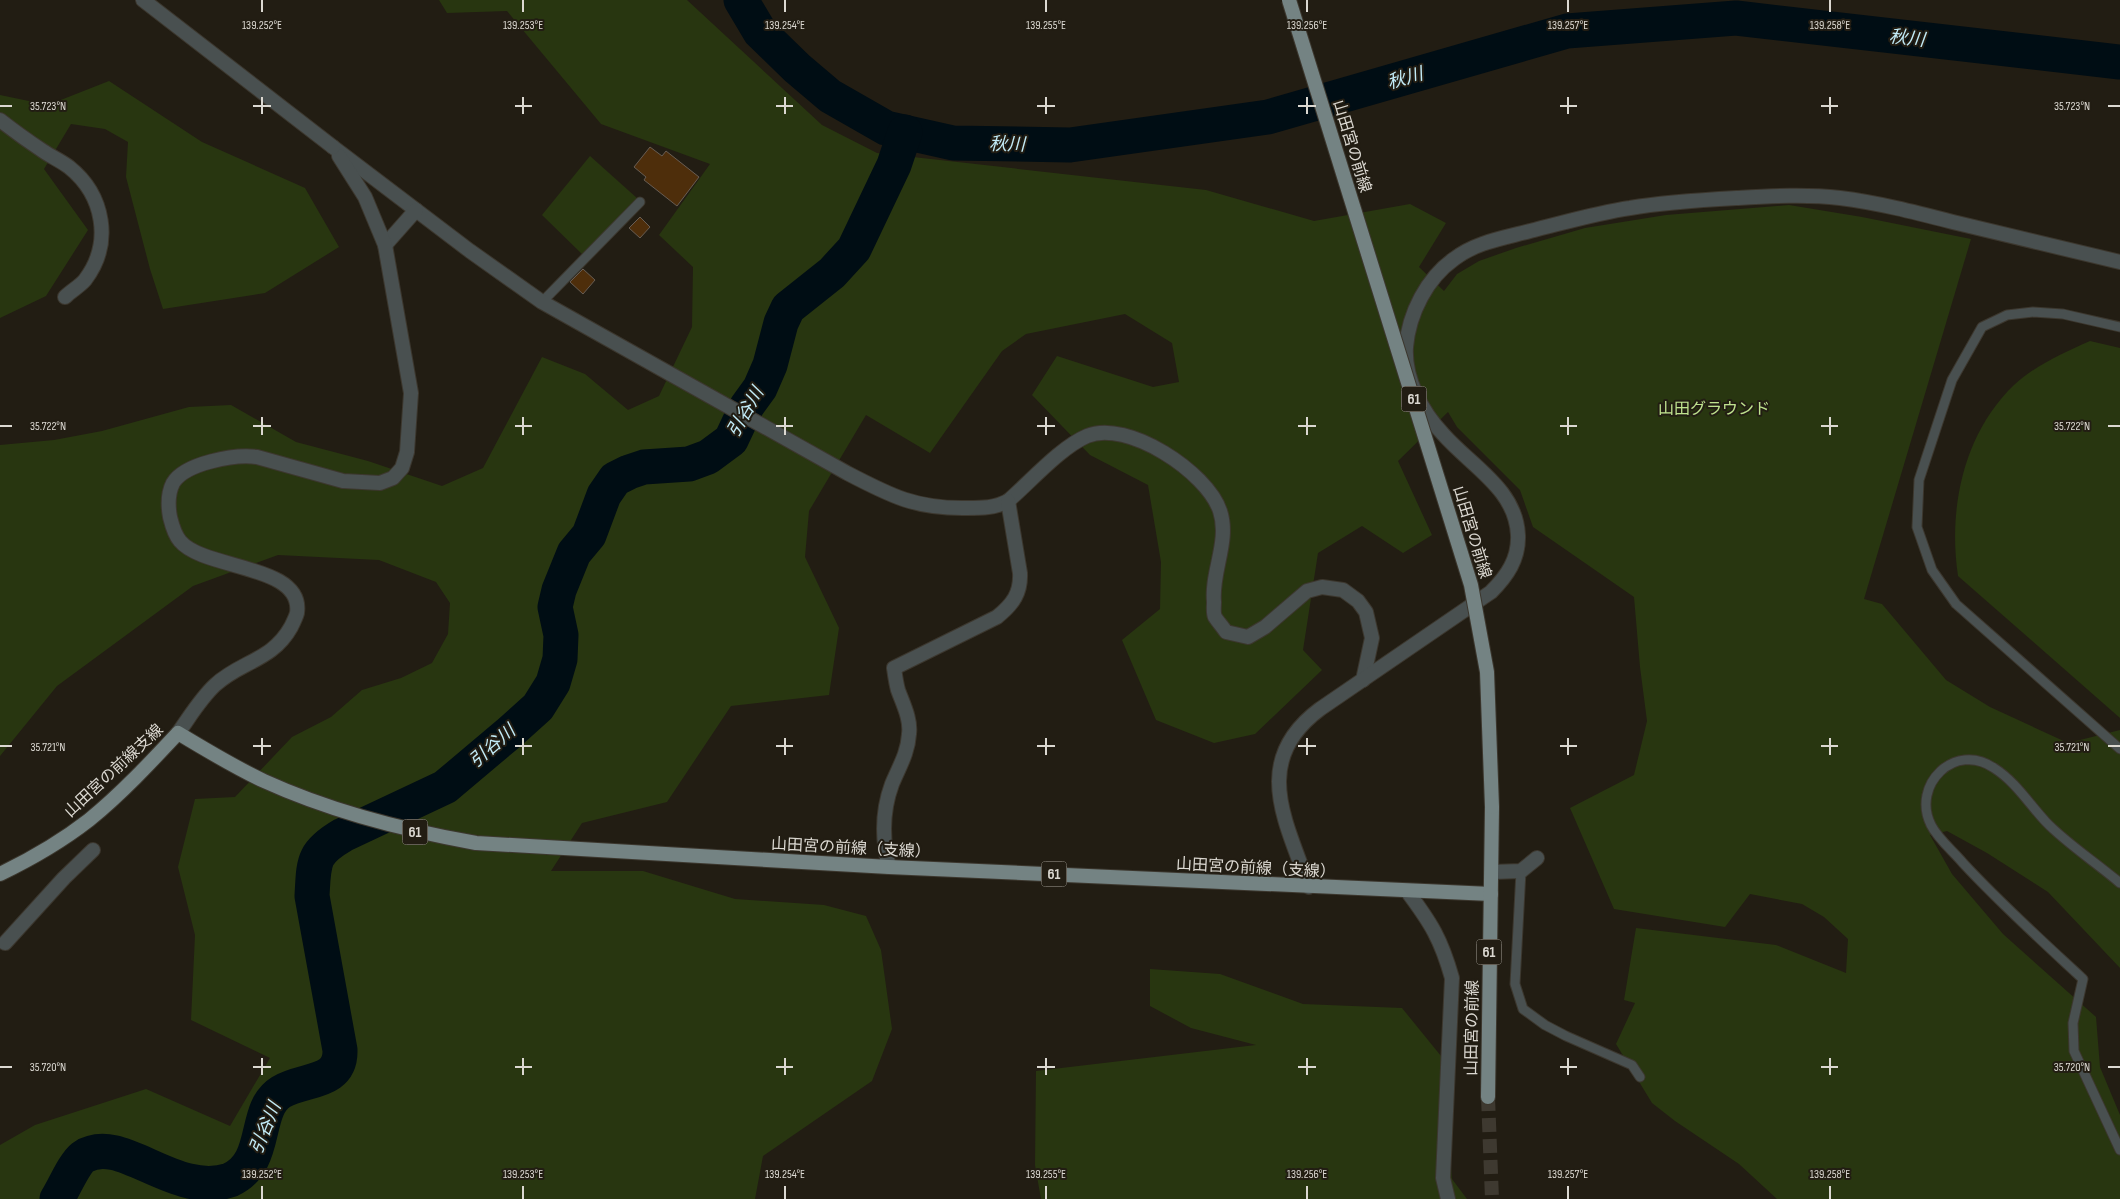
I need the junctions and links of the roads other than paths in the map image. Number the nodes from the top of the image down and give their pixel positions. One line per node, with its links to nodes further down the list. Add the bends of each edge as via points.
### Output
1 (143, 0): 4 (street)
2 (1289, 0): 21 (main road, 山田宮の前線 / 61, bridge, via 1472,591 1487,672)
3 (0, 120): 9 (street, via 70,168 88,188 100,209 102,242 96,258 85,280)
4 (333, 146): 6 (street); 7 (street, via 365,196)
5 (640, 202): 10 (lane)
6 (416, 210): 7 (street); 10 (street)
7 (384, 245): 14 (street, via 411,393 407,452 402,468 393,478 380,483 363,483 343,481 245,455 198,466 183,473 173,483 168,509 180,541 191,551 210,559 280,581 296,600 297,613 286,635 271,652 231,671 213,686)
8 (2120, 262): 13 (street, via 1890,206 1797,195 1625,208 1491,241 1466,251 1447,264 1421,296 1406,348 1409,375 1427,416 1506,497 1517,521 1516,554 1508,574 1491,592)
9 (65, 297)
10 (542, 302): 12 (street, via 880,490 912,503 942,509 983,508)
11 (2120, 327): 15 (lane, via 2063,314 2033,312 2006,315 1982,327 1952,380 1919,480 1917,527 1932,570 1956,604)
12 (1008, 501): 13 (street, via 1067,448 1098,432 1114,432 1171,456 1195,475 1220,511 1222,545 1213,590 1215,616 1226,632 1248,637 1265,628 1307,591 1322,587 1343,590 1366,612 1372,638); 19 (street, via 1021,584 1010,607 998,617 894,668 910,732 906,754 886,802 884,824)
13 (1363, 680): 24 (street, via 1303,723 1290,739 1281,763 1279,795)
14 (178, 733): 16 (main road, 山田宮の前線支線 / 61); 22 (main road, 山田宮の前線支線, via 143,771 89,820 56,843)
15 (2120, 749)
16 (225, 760): 19 (main road, 山田宮の前線（支線） / 61, via 264,781 343,812 406,830 476,843)
17 (93, 850): 27 (street)
18 (1537, 858): 20 (street)
19 (889, 867): 24 (main road, 山田宮の前線（支線） / 61)
20 (1521, 871): 21 (street); 28 (lane, via 1515,984 1523,1009 1566,1036 1632,1065)
21 (1492, 872): 26 (main road, 山田宮の前線 / 61)
22 (0, 874)
23 (2120, 882): 30 (lane, via 2047,823 2018,787 1993,767 1965,760 1951,763 1932,780 1925,810 1931,826 2000,903 2083,979 2073,1023 2074,1051)
24 (1309, 887): 25 (main road, 山田宮の前線（支線） / 61)
25 (1407, 891): 26 (main road, 山田宮の前線（支線） / 61); 31 (street, via 1436,931 1452,978 1444,1178)
26 (1491, 894): 29 (main road, 山田宮の前線 / 61)
27 (2, 941)
28 (1640, 1077)
29 (1488, 1096)
30 (2120, 1150)
31 (1448, 1199)

